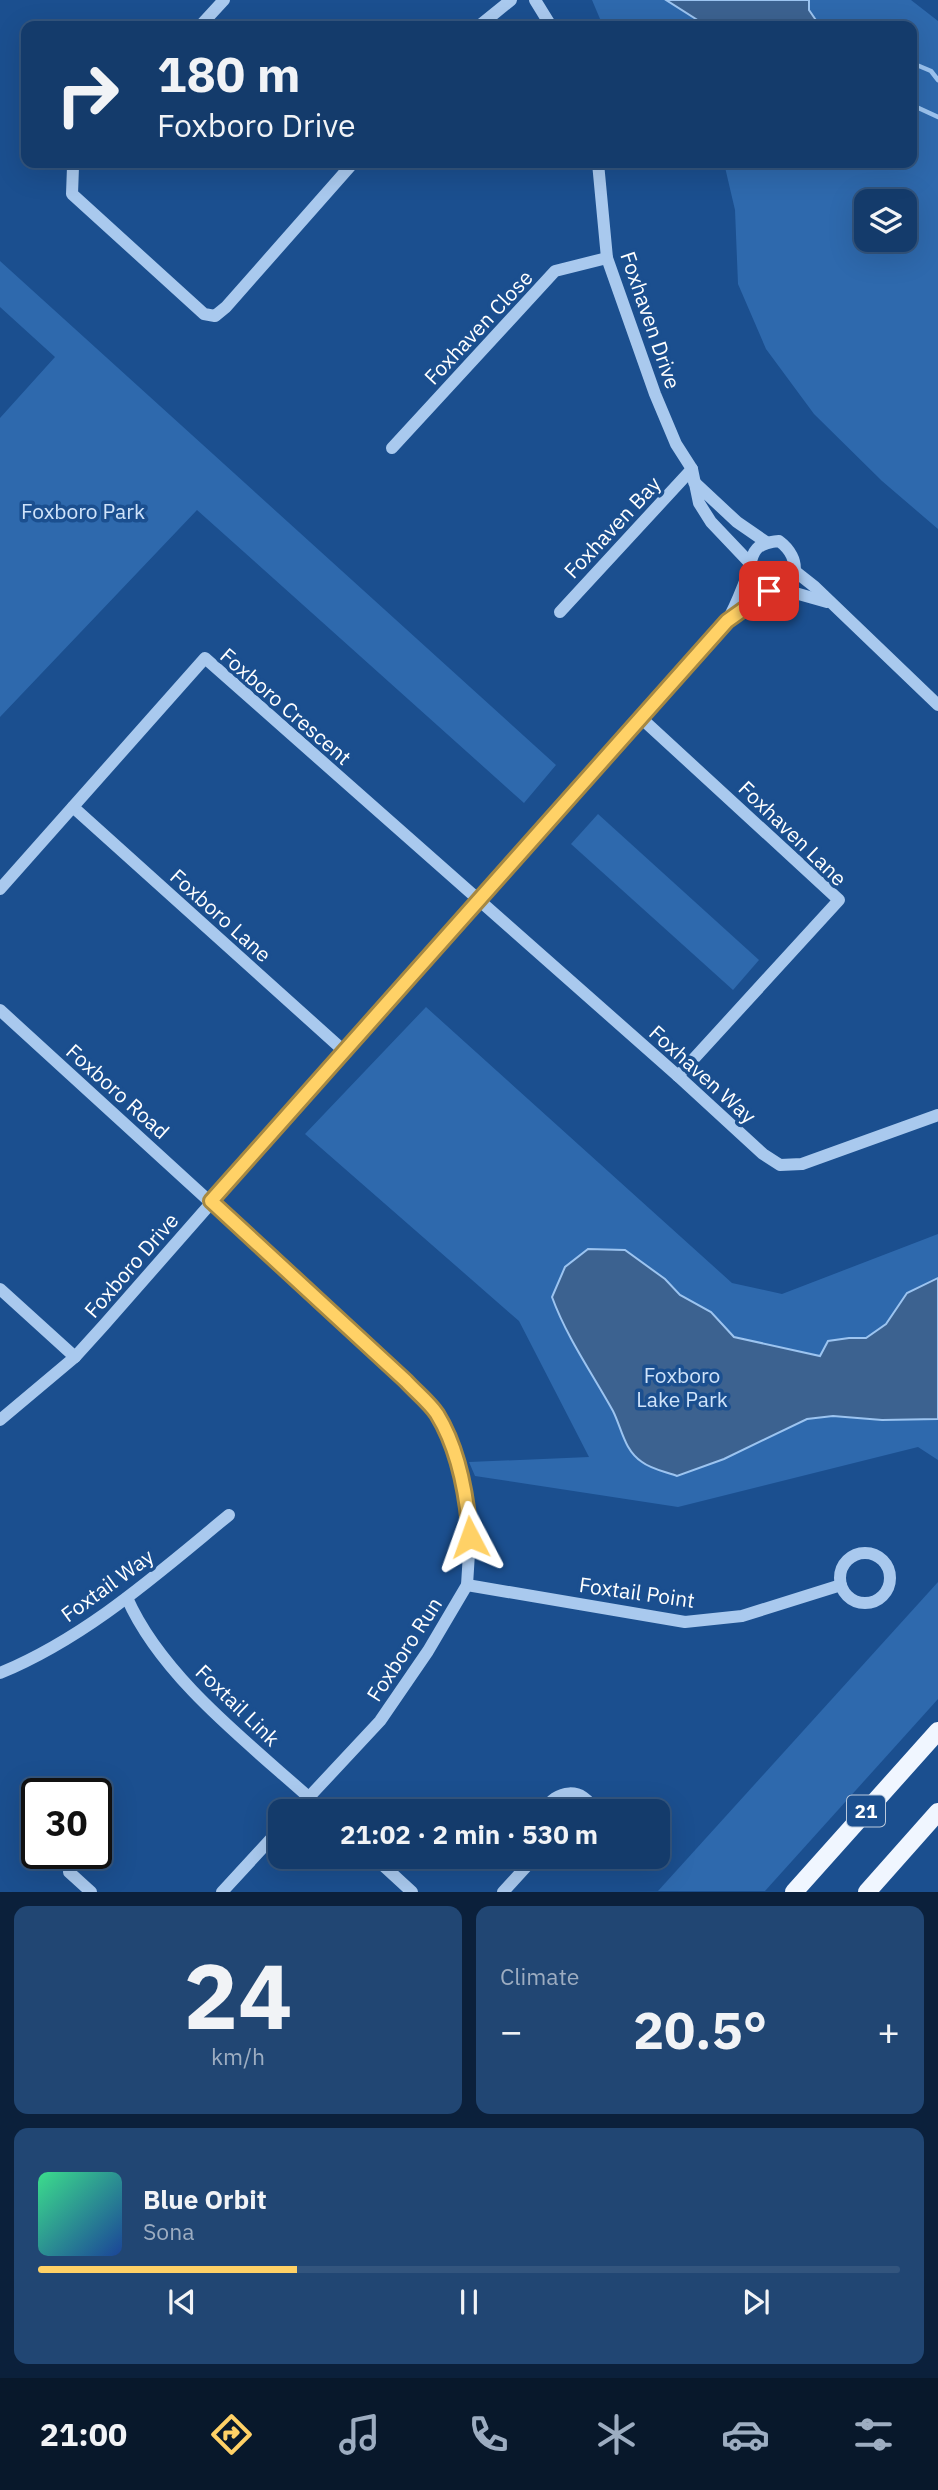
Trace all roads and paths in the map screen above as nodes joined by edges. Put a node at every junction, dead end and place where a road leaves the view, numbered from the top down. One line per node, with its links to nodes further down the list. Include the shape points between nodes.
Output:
1 (224, 0): 4 (street)
2 (511, 0): 5 (street)
3 (535, 0): 6 (street)
4 (205, 21)
5 (485, 21)
6 (548, 21)
7 (73, 168): 8 (street, via 72,194 204,314 215,316)
8 (349, 168)
9 (598, 168): 10 (street, Foxhaven Drive)
10 (607, 258): 11 (street, Foxhaven Close, via 555,271); 12 (street, Foxhaven Drive, via 655,394)
11 (392, 448)
12 (693, 475): 13 (street, Foxhaven Drive, via 737,522); 14 (street, Foxhaven Drive, via 699,503); 18 (street, Foxhaven Bay)
13 (766, 542): 14 (street); 15 (street, via 779,541 787,547)
14 (748, 568): 16 (street, via 752,581); 19 (street, Foxboro Drive)
15 (796, 572): 16 (street); 17 (street)
16 (775, 590): 17 (street); 19 (street, Foxboro Drive)
17 (831, 603): 20 (street)
18 (560, 611)
19 (727, 621): 21 (street, Foxboro Drive)
20 (938, 705)
21 (641, 718): 24 (street, Foxboro Drive); 27 (street, Foxhaven Lane, via 839,900)
22 (73, 807): 23 (street, Foxboro Crescent); 24 (street, Foxboro Crescent, via 205,658); 26 (street, Foxboro Lane)
23 (0, 889)
24 (477, 900): 26 (street, Foxboro Drive); 27 (street, Foxhaven Way)
25 (0, 1010): 29 (street, Foxboro Road)
26 (344, 1052): 29 (street, Foxboro Drive)
27 (678, 1076): 28 (street, Foxhaven Way, via 780,1165 802,1164)
28 (938, 1115)
29 (211, 1201): 31 (street, Foxboro Drive); 34 (street, Foxboro Run, via 436,1413 467,1499)
30 (0, 1289): 31 (street)
31 (75, 1357): 32 (street, Foxboro Drive)
32 (0, 1420)
33 (229, 1516): 36 (street, Foxtail Way)
34 (467, 1585): 35 (street, Foxtail Point, via 685,1622 742,1616); 39 (street, Foxboro Run, via 380,1721)
35 (841, 1585): 35 (street, via 851,1598 874,1601 886,1591 887,1567 868,1553 852,1556 841,1569)
36 (127, 1598): 37 (street, Foxtail Way, via 58,1645); 39 (street, Foxtail Link, via 138,1622 193,1693)
37 (0, 1672)
38 (938, 1731): 51 (main road, 21)
39 (309, 1798)
40 (553, 1799): 41 (street, via 570,1793)
41 (586, 1799)
42 (938, 1812): 52 (main road, 21)
43 (268, 1842): 48 (street)
44 (387, 1869): 49 (street)
45 (524, 1869): 50 (street)
46 (69, 1872): 47 (street)
47 (91, 1892)
48 (222, 1892)
49 (412, 1892)
50 (503, 1892)
51 (794, 1892)
52 (867, 1892)

